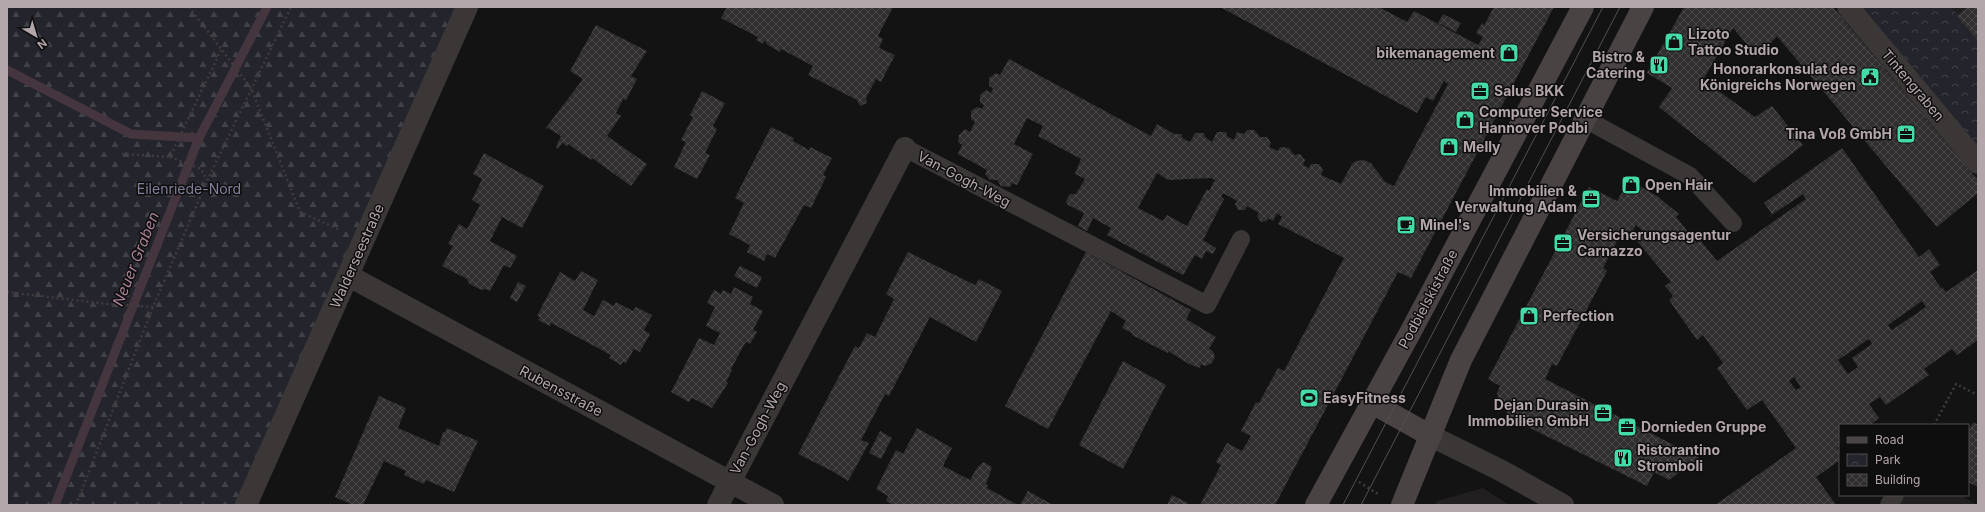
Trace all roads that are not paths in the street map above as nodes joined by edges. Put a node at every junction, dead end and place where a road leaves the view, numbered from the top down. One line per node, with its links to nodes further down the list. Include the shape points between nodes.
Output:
1 (467, 7): 10 (street, Walderseestraße)
2 (1583, 7): 11 (main road, Podbielskistraße)
3 (1643, 7): 5 (main road)
4 (1848, 7): 7 (street, Tintengraben)
5 (1585, 119): 8 (lane, via 1690,176); 12 (main road, via 1461,360)
6 (905, 148): 9 (lane, Van-Gogh-Weg, via 1207,305); 13 (street, Van-Gogh-Weg)
7 (1978, 163)
8 (1733, 224)
9 (1242, 239)
10 (349, 276): 13 (street, Rubensstraße); 15 (street, Walderseestraße)
11 (1372, 403): 12 (main road); 18 (main road, Podbielskistraße)
12 (1431, 436): 19 (main road); 20 (street)
13 (730, 482): 16 (street, Van-Gogh-Weg); 17 (street, Rubensstraße)
14 (1894, 496): 21 (lane)
15 (246, 505)
16 (718, 505)
17 (773, 505)
18 (1316, 505)
19 (1402, 505)
20 (1563, 505)
21 (1889, 505)

